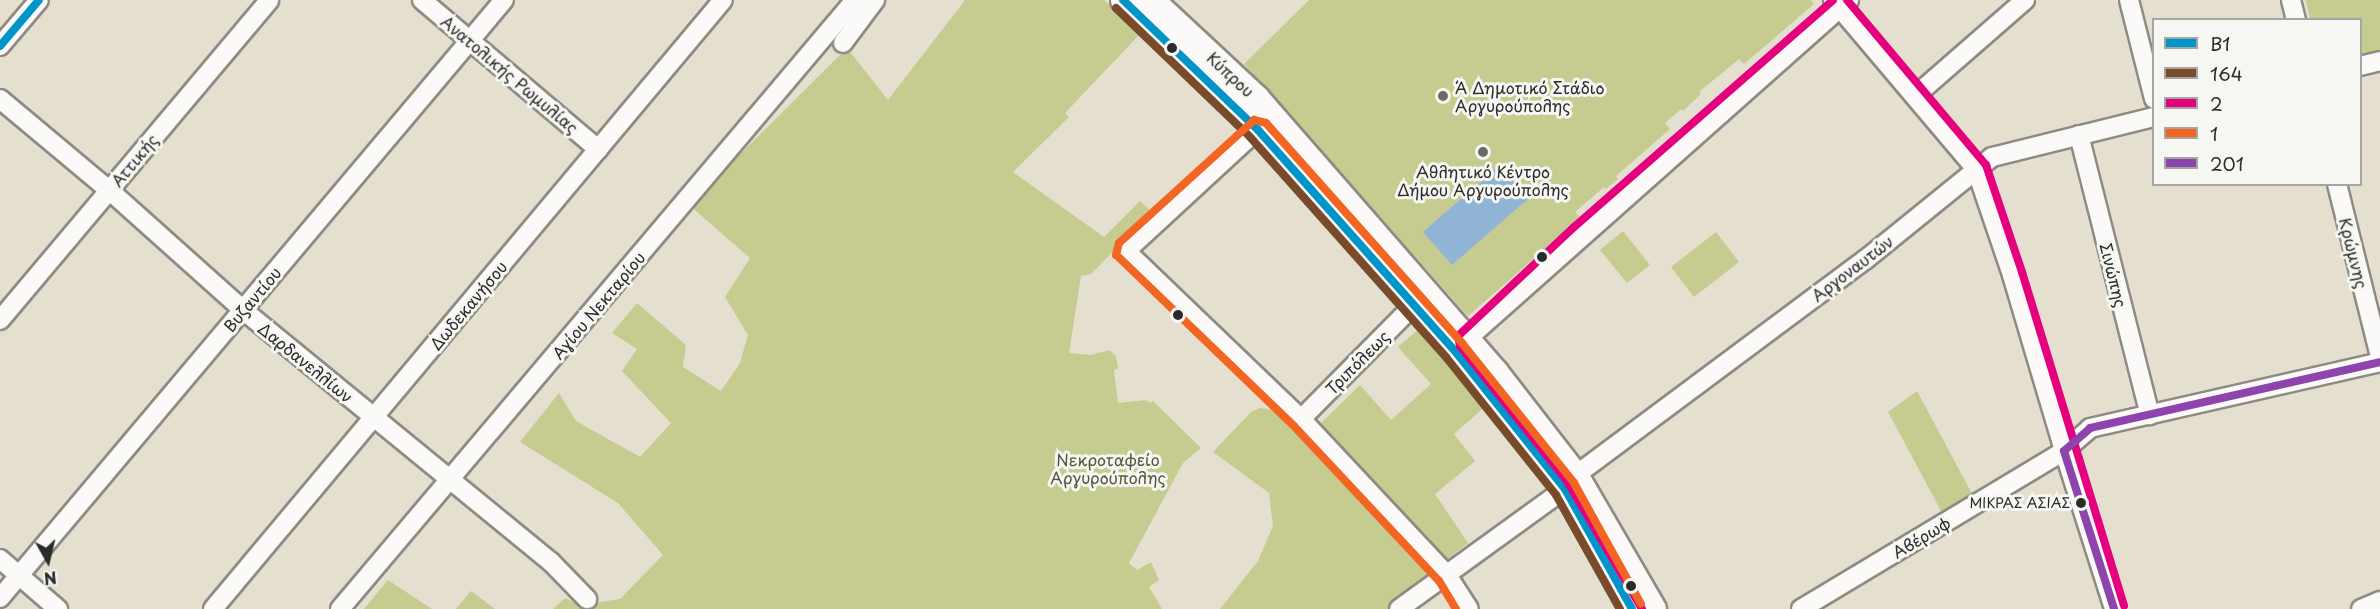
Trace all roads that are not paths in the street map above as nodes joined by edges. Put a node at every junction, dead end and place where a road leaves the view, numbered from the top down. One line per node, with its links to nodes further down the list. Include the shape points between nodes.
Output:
1 (39, 0): 17 (street)
2 (269, 0): 29 (street, Αττικής)
3 (422, 0): 15 (street, Ανατολικής Ρωμυλίας)
4 (504, 0): 15 (street, Βυζαντίου)
5 (723, 0): 26 (street, Δωδεκανήσου)
6 (855, 0): 40 (street, Αγίου Νεκταρίου)
7 (875, 0): 16 (street)
8 (1123, 0): 24 (main road, Κύπρου)
9 (1152, 0): 24 (main road, Κύπρου)
10 (2025, 0): 21 (street)
11 (2129, 0): 20 (street)
12 (2291, 0): 14 (street)
13 (1841, 3): 21 (street); 33 (street)
14 (2296, 18)
15 (470, 40): 26 (street, Ανατολικής Ρωμυλίας); 31 (street, Βυζαντίου)
16 (843, 43)
17 (0, 46)
18 (2380, 61): 19 (street)
19 (2362, 66)
20 (2152, 91)
21 (1915, 96): 27 (street)
22 (0, 99): 29 (street, Δαρδανελλίων)
23 (2152, 117): 25 (street, Αργοναυτών)
24 (1265, 123): 30 (main road, Κύπρου); 33 (main road, Κύπρου); 38 (street, via 1126,251)
25 (2079, 135): 27 (street, Αργοναυτών, via 1992,157); 36 (street, Σινώπης)
26 (598, 149): 37 (street, Δωδεκανήσου)
27 (1976, 169): 39 (street); 41 (street, Αργοναυτών, via 1866,259)
28 (2338, 186): 34 (street, Κρώμνης)
29 (109, 190): 31 (street, Δαρδανελλίων); 32 (street, Αττικής)
30 (1414, 305): 33 (main road, Κύπρου); 38 (street, Τριπόλεως)
31 (243, 310): 37 (street, Δαρδανελλίων); 44 (street, Βυζαντίου)
32 (0, 320)
33 (1461, 344): 41 (main road, Κύπρου)
34 (2380, 356)
35 (2380, 362): 36 (street, Αβέρωφ)
36 (2150, 415): 39 (street, Αβέρωφ, via 2090,428)
37 (374, 417): 40 (street, Δαρδανελλίων); 49 (street, Δωδεκανήσου)
38 (1301, 419): 43 (street)
39 (2064, 451): 55 (street, Αβέρωφ); 56 (street)
40 (450, 480): 46 (street, Δαρδανελλίων, via 551,562); 50 (street, Αγίου Νεκταρίου)
41 (1570, 482): 43 (street, Αργοναυτών); 53 (main road, Κύπρου); 54 (main road, Κύπρου)
42 (0, 559): 44 (street)
43 (1447, 575): 51 (street, Αργοναυτών); 52 (street)
44 (19, 576): 45 (street, Βυζαντίου); 48 (street)
45 (0, 598)
46 (586, 599)
47 (2380, 602): 57 (street)
48 (58, 609)
49 (213, 609)
50 (340, 609)
51 (1399, 609)
52 (1469, 609)
53 (1632, 609)
54 (1654, 609)
55 (1801, 609)
56 (2114, 609)
57 (2361, 609)

